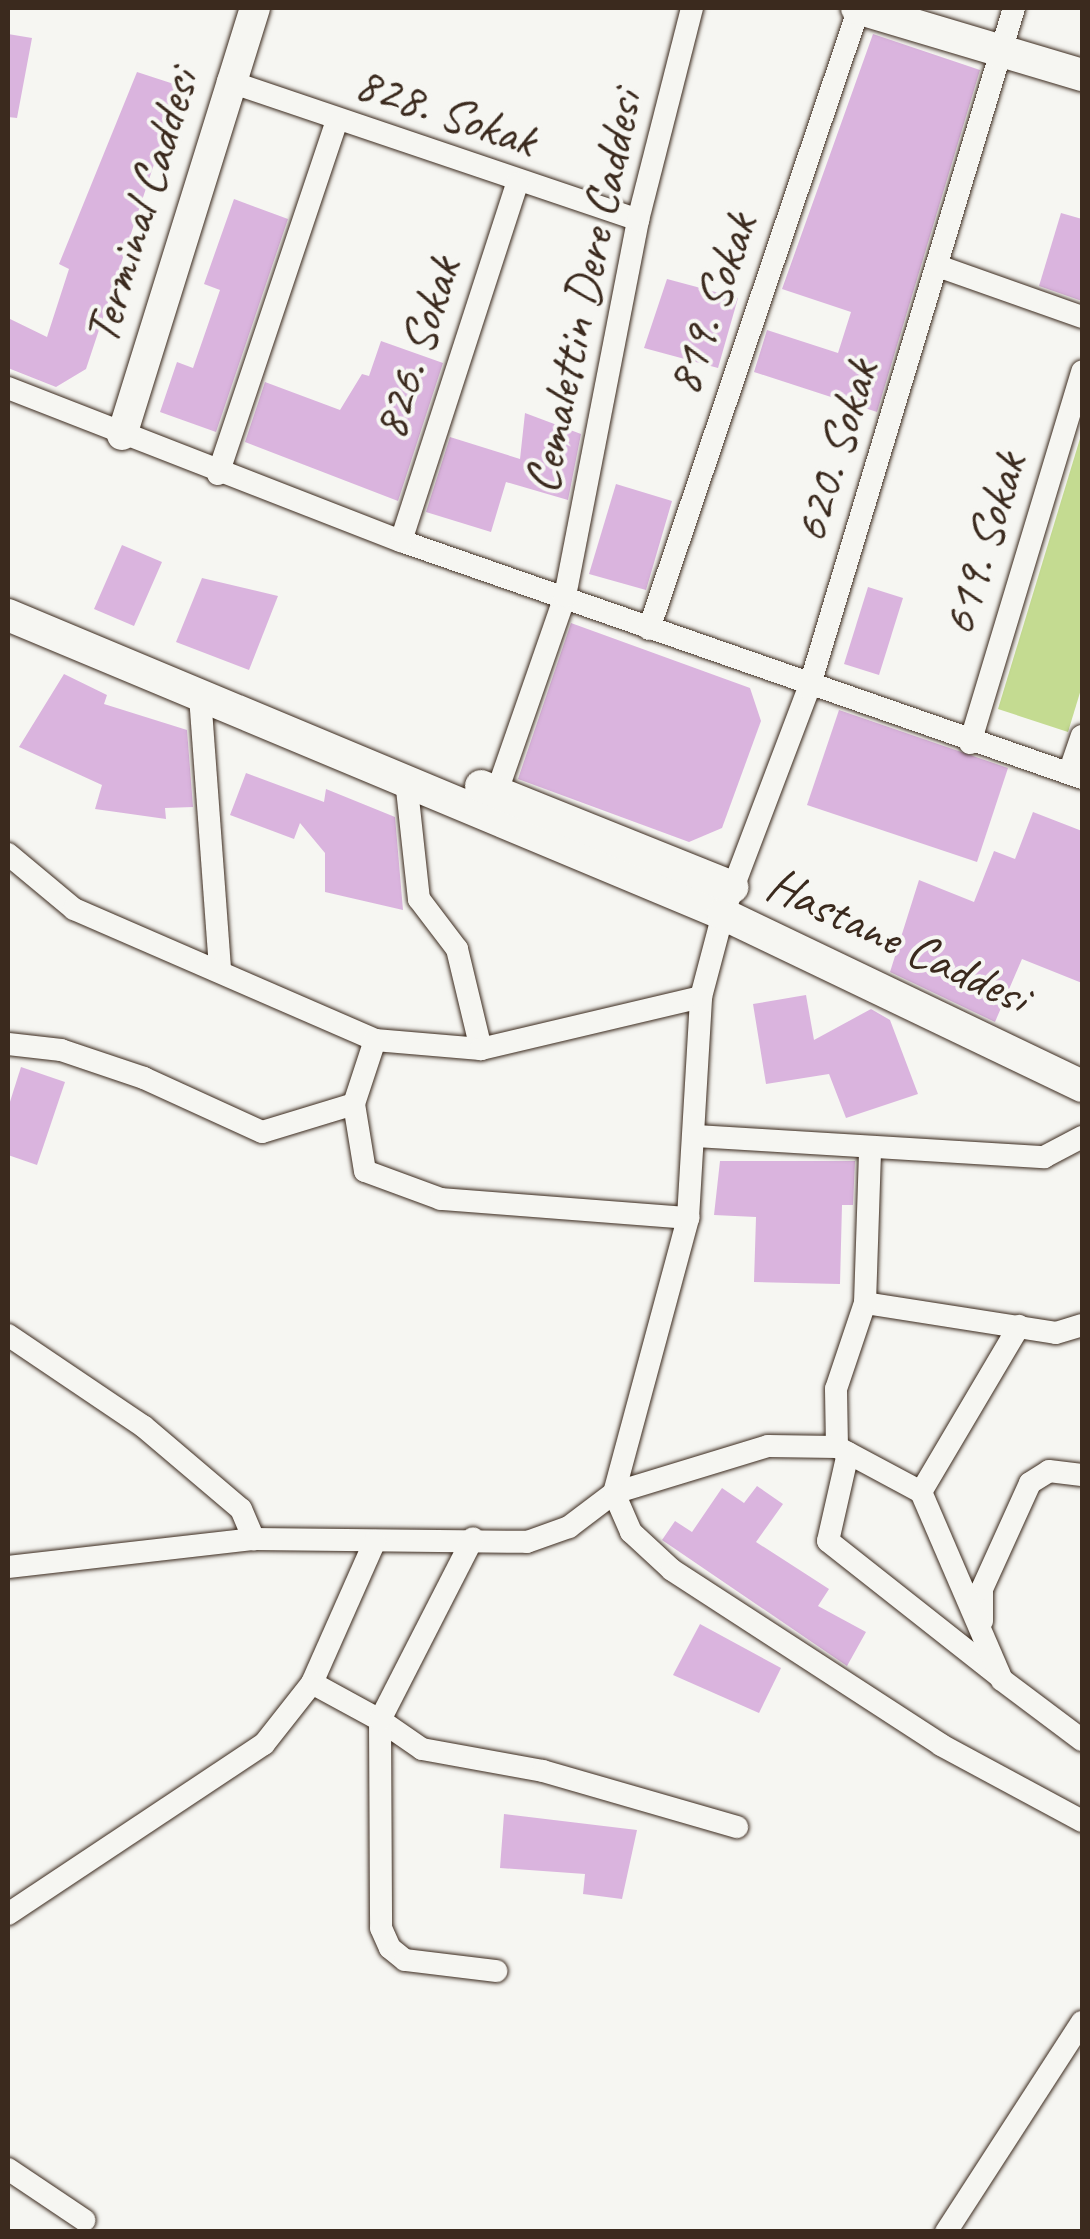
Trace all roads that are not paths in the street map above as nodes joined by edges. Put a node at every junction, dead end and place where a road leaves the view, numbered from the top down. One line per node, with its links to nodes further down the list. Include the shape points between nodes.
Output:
1 (255, 8): 7 (street, Terminal Caddesi)
2 (692, 8): 10 (street, Cemalettin Dere Caddesi)
3 (858, 8): 5 (main road); 21 (street, 819. Sokak)
4 (1014, 8): 5 (street, 620. Sokak)
5 (1004, 49): 6 (main road); 11 (street, 620. Sokak)
6 (1082, 75)
7 (228, 81): 8 (street, 828. Sokak); 15 (street, Terminal Caddesi)
8 (336, 122): 9 (street, 828. Sokak); 16 (street)
9 (516, 184): 10 (street, 828. Sokak); 17 (street, 826. Sokak)
10 (638, 220): 19 (street, Cemalettin Dere Caddesi)
11 (938, 266): 12 (street); 22 (street, 620. Sokak)
12 (1082, 317)
13 (1082, 372): 25 (street, 619. Sokak)
14 (8, 388): 15 (street)
15 (122, 435): 16 (street)
16 (218, 474): 17 (street)
17 (400, 541): 19 (street)
18 (8, 594): 28 (main road)
19 (565, 596): 21 (street); 28 (street, Cemalettin Dere Caddesi)
20 (8, 615): 23 (main road)
21 (648, 629): 22 (street)
22 (810, 688): 25 (street); 30 (street, 620. Sokak)
23 (200, 696): 27 (main road); 31 (street)
24 (1082, 736): 26 (street)
25 (970, 742): 26 (street)
26 (1076, 776)
27 (406, 780): 28 (main road); 35 (street, via 418,899 457,949)
28 (493, 802): 30 (main road, Hastane Caddesi)
29 (8, 854): 31 (street, via 74,909)
30 (727, 900): 32 (street, 620. Sokak); 36 (main road, Hastane Caddesi)
31 (220, 966): 33 (street)
32 (702, 997): 35 (street); 38 (street, 620. Sokak)
33 (375, 1040): 35 (street); 37 (street)
34 (8, 1044): 37 (street, via 128,1072 262,1132)
35 (481, 1048)
36 (1082, 1086)
37 (354, 1104): 41 (street, via 366,1171 441,1199)
38 (696, 1136): 40 (street); 41 (street, 620. Sokak)
39 (1082, 1137): 40 (street, via 1044,1158)
40 (870, 1150): 42 (street)
41 (688, 1218): 49 (street, 620. Sokak)
42 (865, 1303): 44 (street); 46 (street, via 836,1389)
43 (1082, 1325): 44 (street, via 1056,1334)
44 (1019, 1326): 48 (street)
45 (8, 1335): 51 (street, via 143,1426 242,1510)
46 (842, 1450): 48 (street); 49 (street, via 768,1446); 55 (street, via 828,1542)
47 (1082, 1475): 54 (street, via 1048,1471 1030,1483 982,1588)
48 (921, 1492): 54 (street)
49 (614, 1494): 50 (street, via 527,1542); 59 (street, via 632,1532 672,1570 940,1745)
50 (473, 1538): 52 (street); 57 (street)
51 (254, 1539): 52 (street); 53 (street)
52 (375, 1541): 56 (street)
53 (8, 1567)
54 (982, 1625): 55 (street)
55 (1002, 1680): 58 (street)
56 (312, 1683): 57 (street); 61 (street, via 264,1744)
57 (380, 1720): 60 (street, via 422,1748 543,1771); 62 (street, via 381,1928 390,1948 405,1960)
58 (1082, 1740)
59 (1082, 1821)
60 (738, 1827)
61 (8, 1914)
62 (496, 1972)
63 (1082, 2022): 66 (street)
64 (8, 2169): 65 (street)
65 (84, 2220)
66 (946, 2232)

